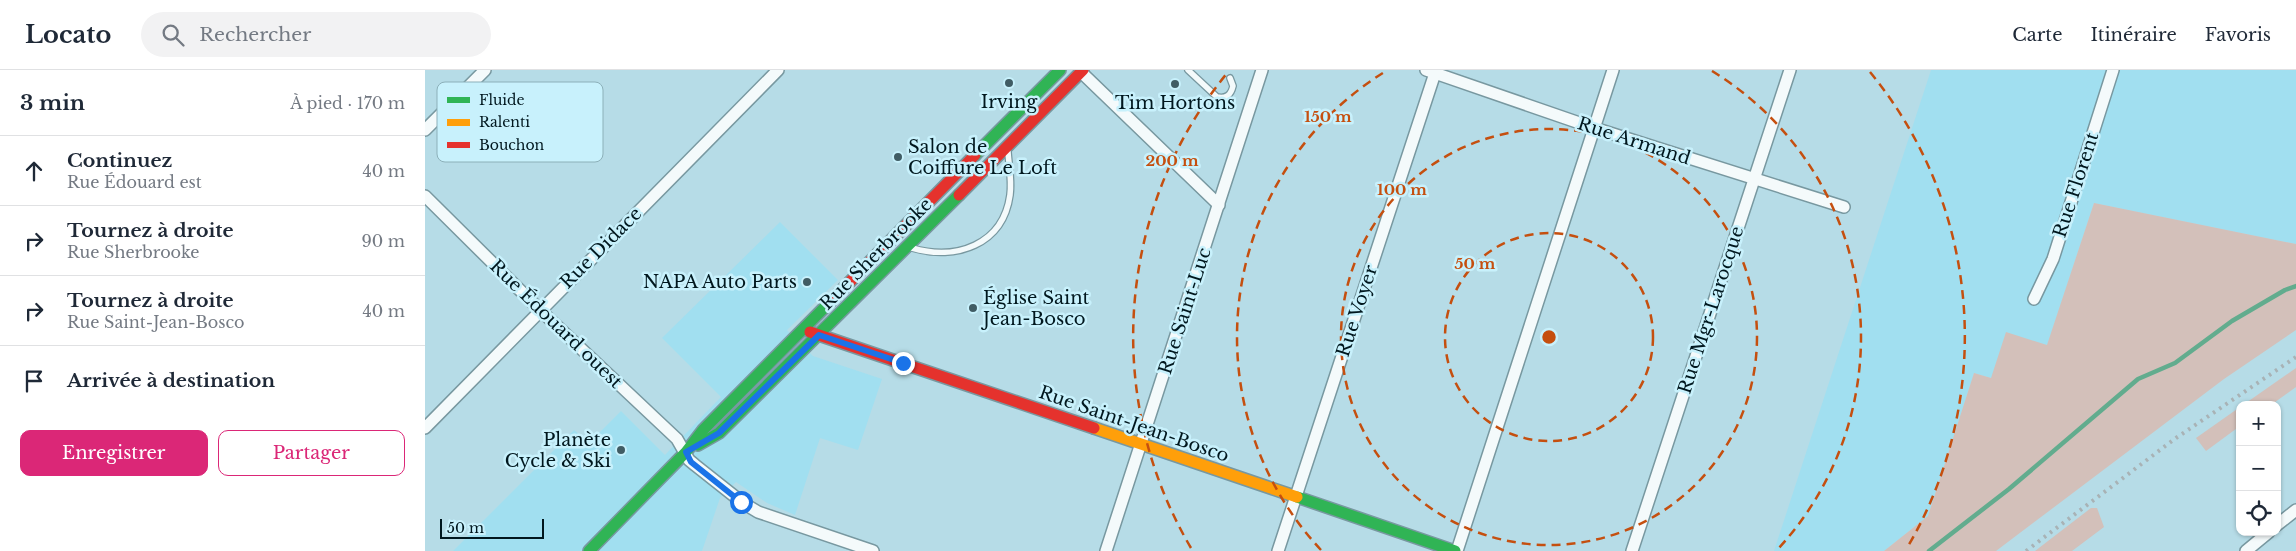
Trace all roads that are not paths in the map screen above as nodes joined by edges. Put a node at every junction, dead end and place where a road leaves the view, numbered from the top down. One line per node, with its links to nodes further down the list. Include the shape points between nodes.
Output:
1 (485, 70): 12 (street)
2 (778, 70): 23 (street, Rue Didace)
3 (1060, 70): 24 (main road, Rue Sherbrooke)
4 (1188, 70): 11 (lane, via 1217,97 1230,94 1233,86)
5 (1262, 70): 19 (street, Rue Saint-Luc)
6 (1613, 70): 14 (street)
7 (1790, 70): 17 (street, Rue Mgr-Larocque)
8 (2113, 70): 22 (street, Rue Florent, via 2053,259)
9 (1081, 71): 16 (main road, Rue Sherbrooke); 19 (street)
10 (1433, 71): 14 (street, Rue Armand); 29 (street, Rue Voyer)
11 (1230, 78)
12 (473, 82)
13 (437, 118): 15 (street)
14 (1594, 128): 17 (street, Rue Armand); 37 (street)
15 (425, 130)
16 (1007, 147): 21 (main road, Rue Sherbrooke); 21 (lane, via 1010,194 1004,214 993,231 977,244 957,252 937,254)
17 (1753, 179): 20 (street, Rue Armand); 38 (street, Rue Mgr-Larocque)
18 (425, 196): 23 (street, Rue Édouard ouest)
19 (1219, 205): 27 (street, Rue Saint-Luc)
20 (1844, 207)
21 (908, 247): 25 (main road, Rue Sherbrooke)
22 (2034, 299)
23 (540, 310): 26 (street, Rue Didace); 28 (street, Rue Édouard ouest, via 677,439)
24 (803, 329): 25 (main road, Rue Saint-Jean-Bosco); 28 (main road, Rue Sherbrooke, via 703,430)
25 (819, 335): 27 (main road, Rue Saint-Jean-Bosco); 28 (main road, Rue Sherbrooke, via 719,433)
26 (425, 428)
27 (1142, 445): 29 (main road, Rue Saint-Jean-Bosco); 35 (street, Rue Saint-Luc)
28 (686, 452): 33 (main road, Rue Sherbrooke); 34 (street, Rue Édouard ouest, via 691,462 751,508)
29 (1295, 497): 36 (street, Rue Voyer); 37 (main road, Rue Saint-Jean-Bosco)
30 (2296, 510): 31 (street)
31 (2281, 522)
32 (2264, 536): 39 (street)
33 (589, 551)
34 (873, 551)
35 (1107, 551)
36 (1277, 551)
37 (1456, 551)
38 (1632, 551)
39 (2246, 551)

